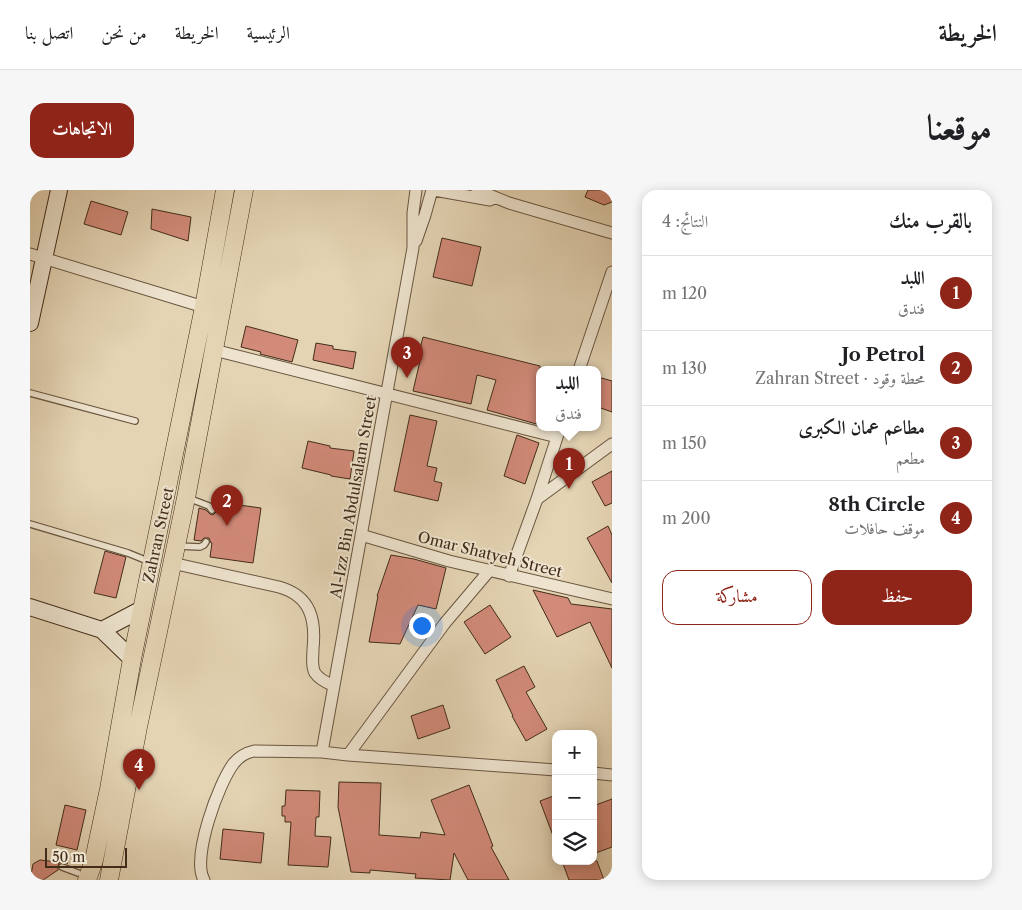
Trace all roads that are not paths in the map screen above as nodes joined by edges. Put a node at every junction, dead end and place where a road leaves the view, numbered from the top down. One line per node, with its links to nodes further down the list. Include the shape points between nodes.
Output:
1 (59, 190): 10 (street)
2 (225, 190): 12 (main road, Zahran Street)
3 (244, 190): 14 (main road, Zahran Street)
4 (416, 190): 9 (street, Al-Izz Bin Abdulsalam Street)
5 (433, 190): 7 (street); 9 (street, Al-Izz Bin Abdulsalam Street)
6 (477, 190): 7 (street)
7 (510, 202): 8 (street)
8 (612, 233)
9 (413, 248): 17 (street, Al-Izz Bin Abdulsalam Street)
10 (37, 256): 12 (street); 13 (street)
11 (612, 272): 15 (street)
12 (204, 306): 29 (main road, Zahran Street)
13 (30, 323)
14 (214, 350): 17 (street); 22 (main road, Zahran Street)
15 (580, 366)
16 (30, 393): 18 (lane)
17 (387, 395): 19 (street); 26 (street, Al-Izz Bin Abdulsalam Street)
18 (135, 421)
19 (536, 428)
20 (558, 433): 23 (street)
21 (612, 444): 23 (street)
22 (186, 498): 24 (lane); 28 (main road, Zahran Street)
23 (537, 499): 32 (street)
24 (212, 510)
25 (30, 524): 29 (lane)
26 (361, 535): 31 (street, Omar Shatyeh Street); 38 (street, Al-Izz Bin Abdulsalam Street)
27 (206, 542): 28 (lane, via 200,547)
28 (176, 546): 30 (main road, Zahran Street)
29 (152, 563): 35 (main road, Zahran Street)
30 (172, 563): 38 (street, via 286,589 299,597 308,608 313,623 314,672); 44 (main road, Zahran Street)
31 (490, 571): 32 (street, Omar Shatyeh Street); 40 (street, via 445,624)
32 (510, 576): 33 (street, Omar Shatyeh Street)
33 (612, 599)
34 (30, 607): 36 (street)
35 (142, 609): 36 (street); 37 (main road, Zahran Street)
36 (102, 630): 37 (street)
37 (132, 659): 45 (main road, Zahran Street, via 94,860)
38 (334, 686): 39 (street, Al-Izz Bin Abdulsalam Street)
39 (322, 752): 40 (street); 48 (street, via 254,751 240,757 226,775 207,826 200,869)
40 (348, 756): 41 (street)
41 (552, 770)
42 (597, 773): 43 (street)
43 (612, 775)
44 (115, 843): 46 (main road, Zahran Street); 47 (main road)
45 (75, 875)
46 (109, 880)
47 (122, 880)
48 (204, 880)

